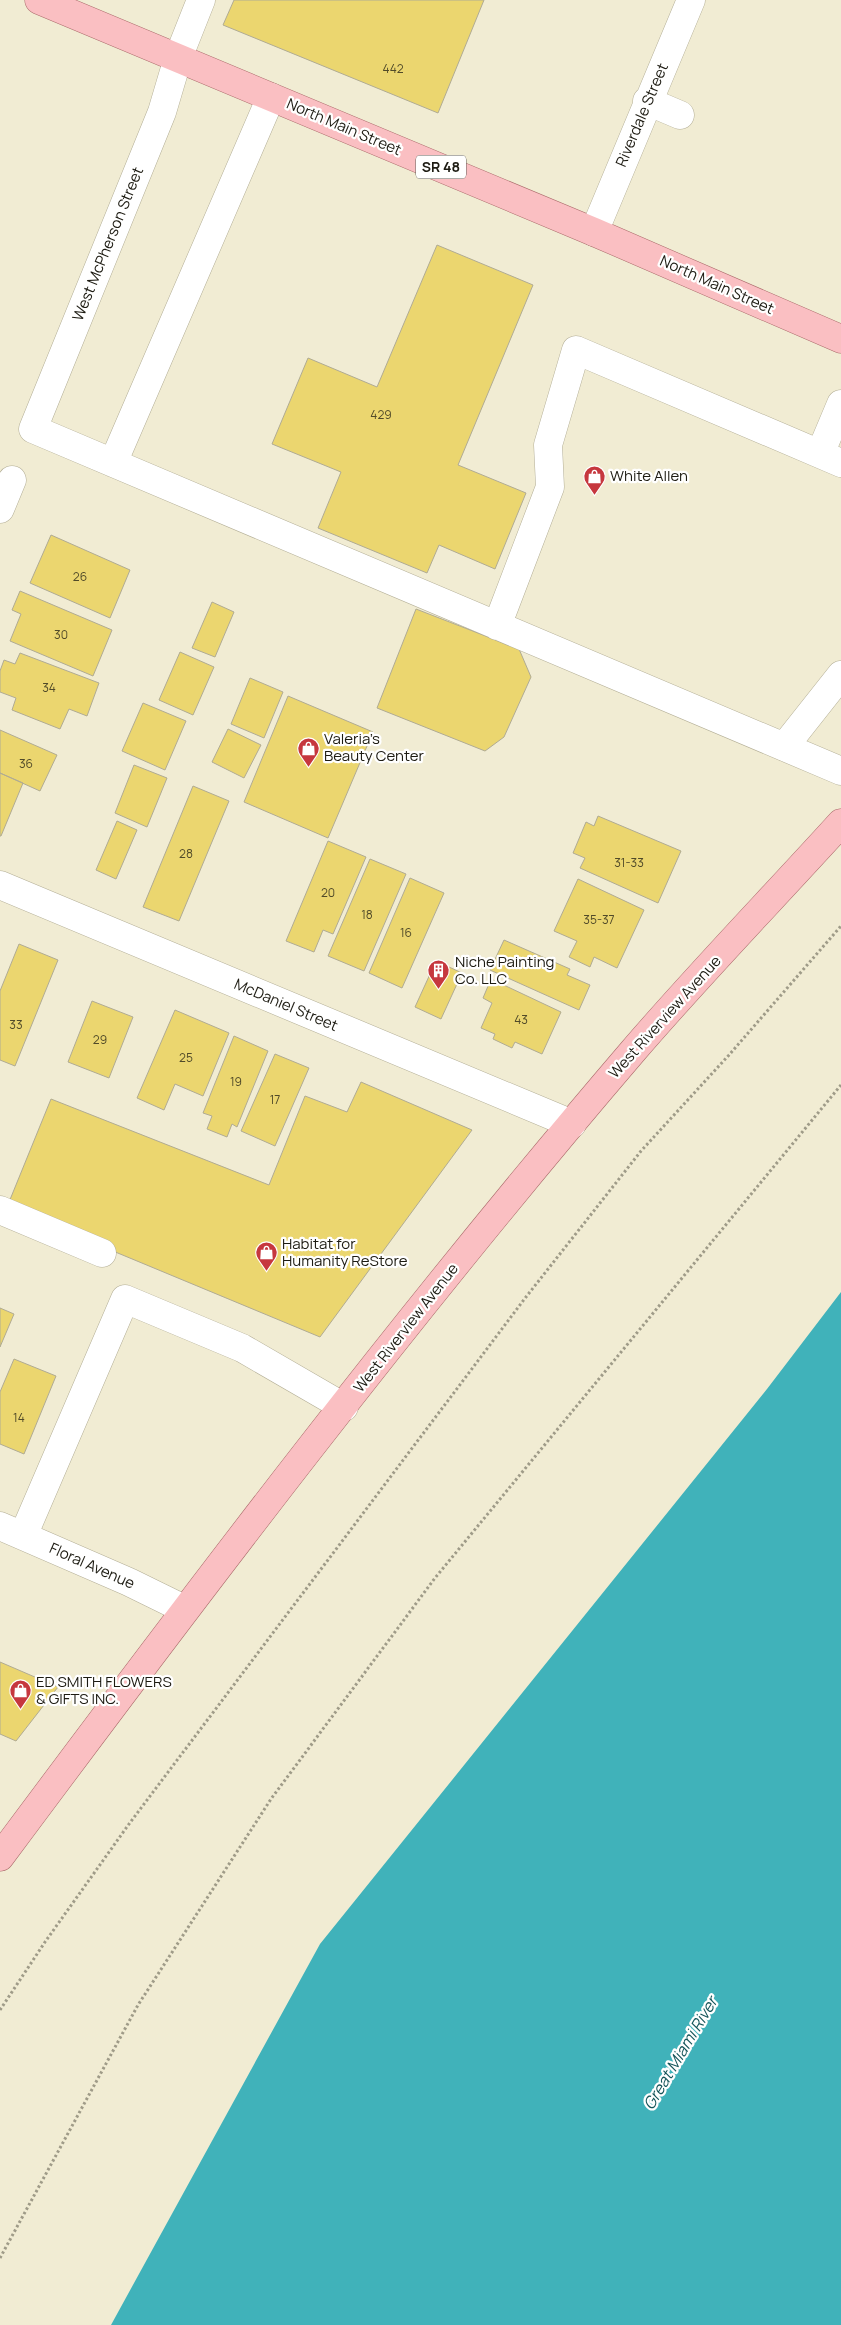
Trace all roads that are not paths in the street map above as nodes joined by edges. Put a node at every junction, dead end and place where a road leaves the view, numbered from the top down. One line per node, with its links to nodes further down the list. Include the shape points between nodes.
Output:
1 (39, 0): 4 (main road, North Main Street / SR 48)
2 (201, 0): 4 (street, West McPherson Street)
3 (691, 0): 6 (street, Riverdale Street)
4 (178, 58): 5 (main road, North Main Street / SR 48); 12 (street, West McPherson Street, via 162,112 33,429)
5 (271, 97): 8 (main road, North Main Street / SR 48); 12 (street)
6 (647, 101): 7 (street); 8 (street, Riverdale Street)
7 (680, 115)
8 (594, 232): 9 (main road, North Main Street / SR 48)
9 (841, 339)
10 (841, 404): 11 (street)
11 (831, 458): 15 (street, via 576,350 548,445 550,487)
12 (113, 463): 15 (street)
13 (12, 480): 14 (street)
14 (0, 509)
15 (497, 626): 17 (street)
16 (841, 675): 17 (street)
17 (784, 748): 18 (street)
18 (841, 771)
19 (841, 823): 21 (main road, West Riverview Avenue, via 636,1048)
20 (0, 885): 21 (street, McDaniel Street)
21 (572, 1124): 24 (main road, West Riverview Avenue, via 489,1223)
22 (0, 1210): 23 (street)
23 (102, 1254)
24 (344, 1407): 25 (street, via 242,1348 125,1299); 26 (main road, West Riverview Avenue)
25 (12, 1531): 26 (street, Floral Avenue)
26 (184, 1609): 27 (main road, West Riverview Avenue)
27 (0, 1857)

